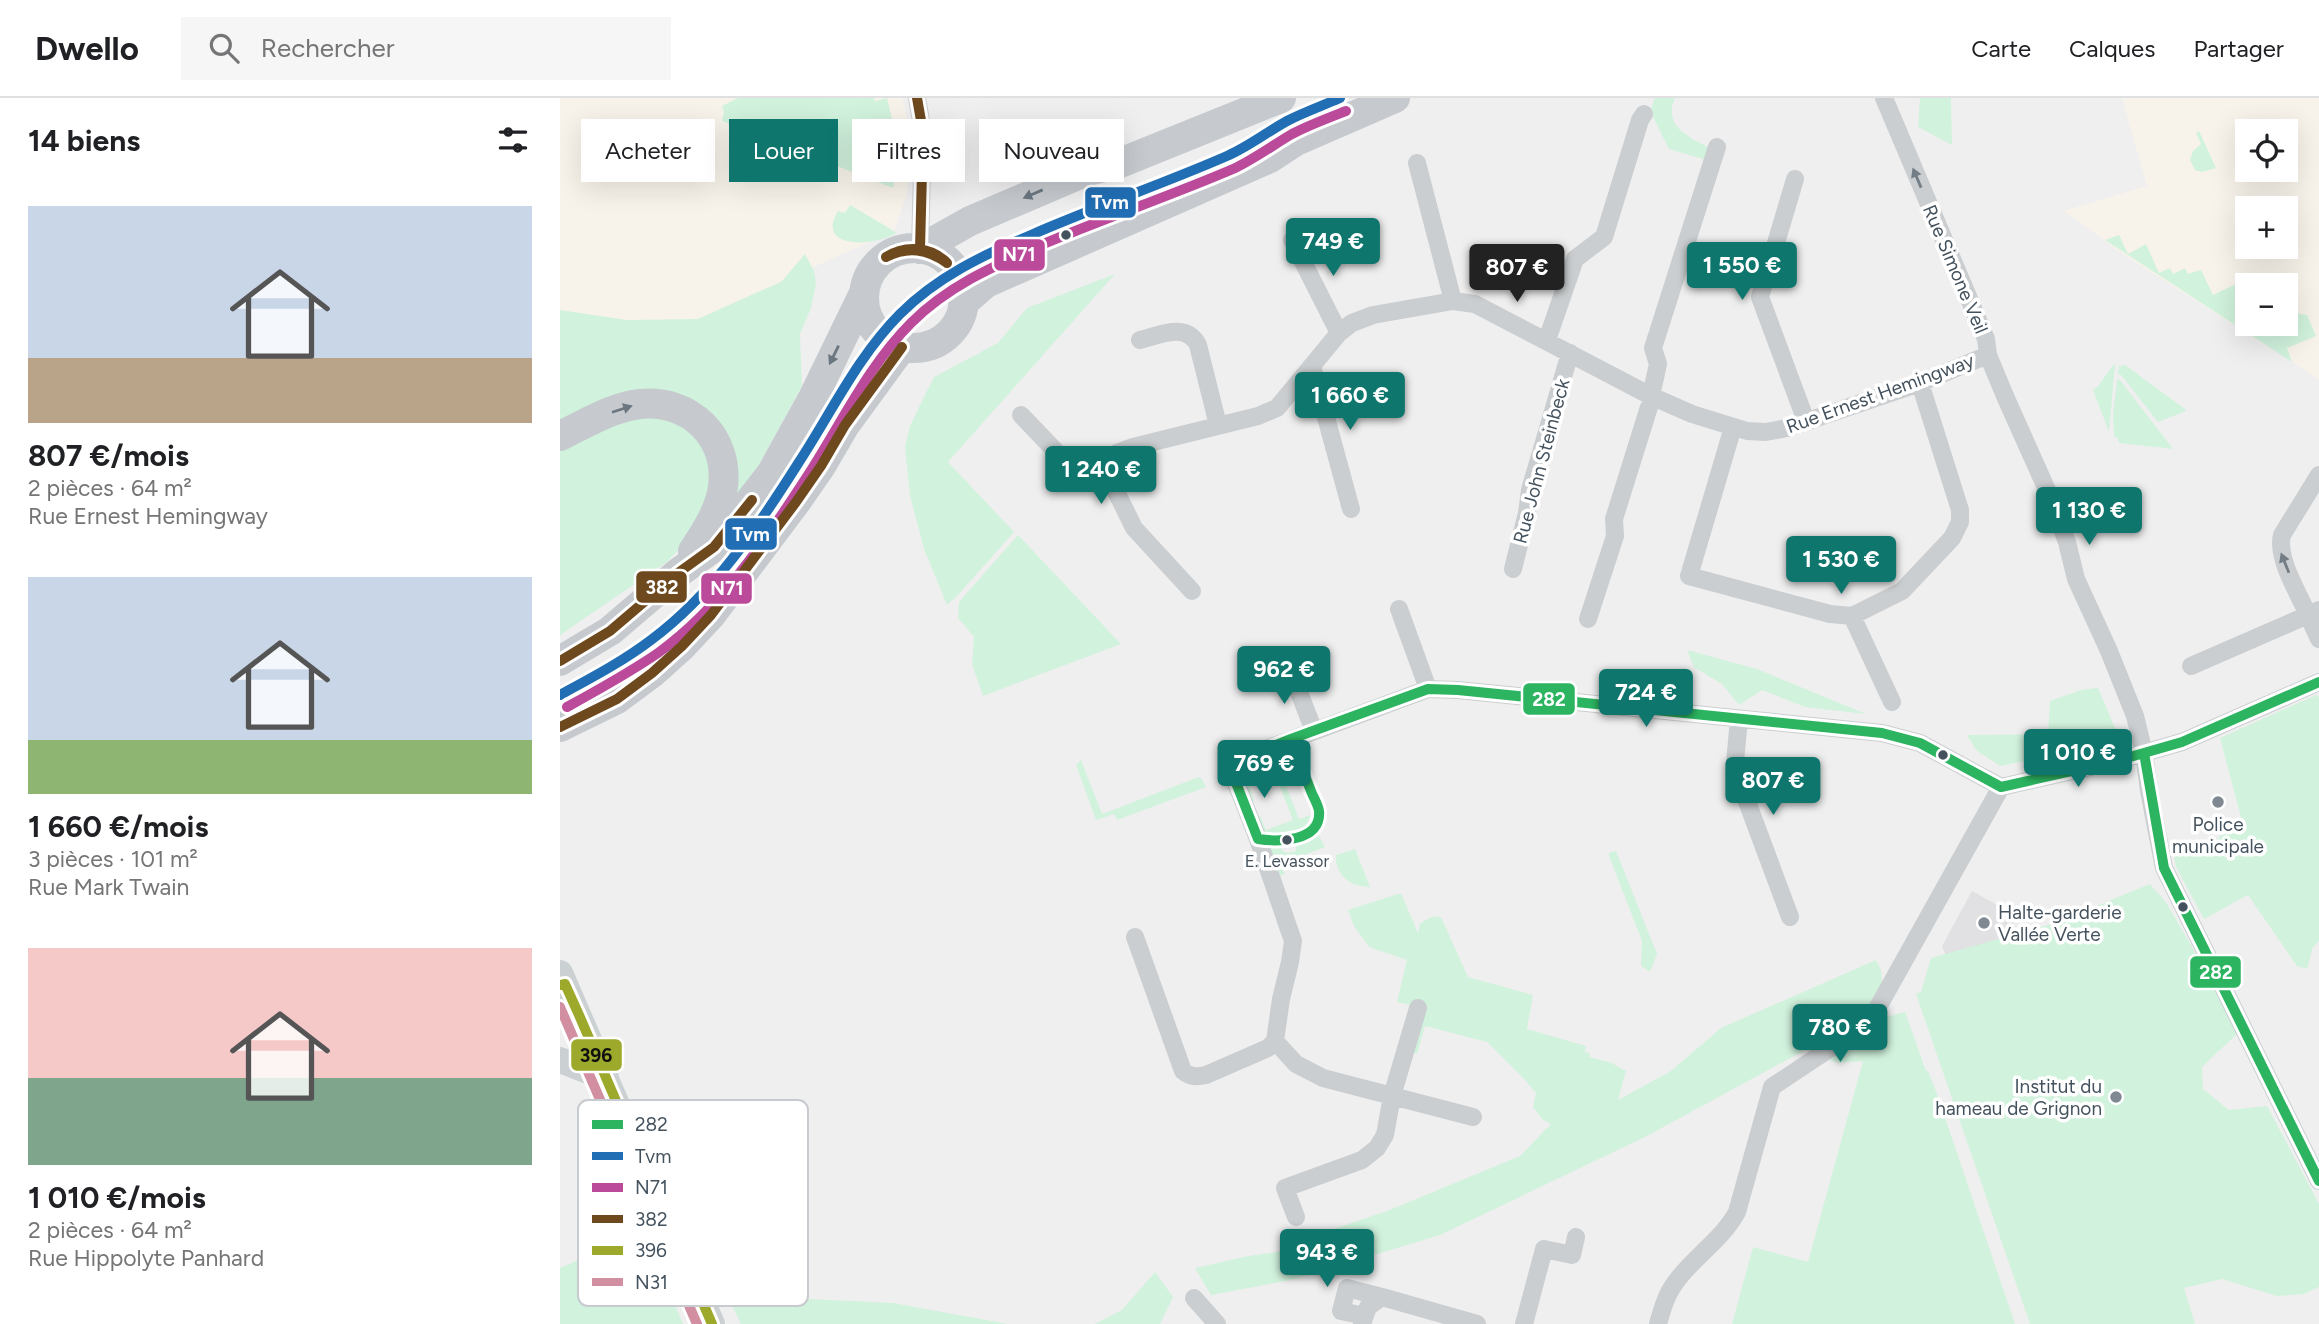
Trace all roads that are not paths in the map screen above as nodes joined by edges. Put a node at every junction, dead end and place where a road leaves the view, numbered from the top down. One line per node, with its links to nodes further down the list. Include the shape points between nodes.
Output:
1 (917, 98): 10 (street, via 923,132)
2 (1281, 98): 10 (main road, one-way to 10, via 1120,163 1085,172 970,221)
3 (1395, 98): 13 (main road, via 986,283)
4 (1884, 98): 19 (street, Rue Simone Veil, one-way to 4, via 1986,339)
5 (1644, 114): 16 (street, via 1604,236 1575,259)
6 (1717, 147): 22 (street, via 1653,348 1658,364)
7 (1417, 163): 12 (street)
8 (1795, 179): 25 (street, via 1760,297)
9 (1292, 240): 14 (street)
10 (920, 249): 11 (main road, via 902,250 882,260 873,269); 13 (main road, via 936,254 955,270)
11 (864, 293): 17 (main road, via 873,327); 33 (main road, one-way to 33, via 771,474 714,547)
12 (1453, 301): 14 (street, Rue Ernest Hemingway, via 1373,314); 16 (street, Rue Ernest Hemingway, via 1475,304)
13 (963, 303): 17 (main road, via 955,327 946,336 923,347)
14 (1339, 333): 20 (street, Rue Ernest Hemingway)
15 (1140, 340): 26 (street, via 1179,331 1193,336)
16 (1547, 340): 18 (street, Rue Ernest Hemingway)
17 (902, 347): 47 (main road, via 796,502 711,615 652,673 617,699)
18 (1570, 353): 27 (street, Rue Ernest Hemingway, via 1651,396); 32 (street, Rue John Steinbeck, via 1530,490)
19 (1988, 355): 21 (street, Rue Ernest Hemingway); 49 (street, Rue Simone Veil, via 2051,499 2076,579 2135,716)
20 (1312, 366): 26 (street, Rue Ernest Hemingway, via 1277,408); 31 (street)
21 (1920, 383): 25 (street, Rue Ernest Hemingway); 37 (street, via 1960,510 1960,523 1952,538 1902,591)
22 (1653, 387)
23 (1649, 407): 38 (street)
24 (1021, 415): 29 (street, via 1066,462 1080,470)
25 (1806, 421): 27 (street, Rue Ernest Hemingway, via 1766,432)
26 (1219, 425): 29 (street, Rue Ernest Hemingway, via 1117,453 1108,461)
27 (1733, 427): 37 (street, via 1689,576)
28 (560, 436): 33 (main road, one-way to 33, via 623,407 642,404 683,410 702,423 718,447 723,487 703,536)
29 (1107, 472): 34 (street, via 1134,528)
30 (2319, 475): 36 (street, one-way to 30, via 2283,558 2280,543)
31 (1351, 509)
32 (1513, 569)
33 (678, 573): 40 (main road, via 610,631)
34 (1192, 591)
35 (1399, 610): 44 (street)
36 (2314, 612): 39 (street); 41 (street)
37 (1852, 616): 45 (street)
38 (1588, 619)
39 (2319, 639)
40 (560, 661)
41 (2191, 666)
42 (1290, 669): 48 (street)
43 (2319, 682): 49 (street, via 2182,742)
44 (1428, 689): 46 (street); 48 (street)
45 (1892, 702)
46 (1739, 719): 50 (street, via 1882,733 1920,743); 51 (street, via 1736,772)
47 (560, 727)
48 (1314, 731): 55 (street, via 1242,758 1233,775 1293,942)
49 (2144, 753): 50 (street); 61 (street, Rue Simone Veil, via 2164,868)
50 (2001, 787): 72 (street, via 1872,1018 1772,1087 1737,1212 1675,1282)
51 (1790, 917)
52 (1135, 937): 55 (street, via 1186,1074 1206,1075 1262,1052)
53 (561, 983): 57 (main road)
54 (1418, 1008): 58 (street)
55 (1275, 1041): 58 (street, via 1296,1064 1323,1078)
56 (560, 1060): 57 (main road)
57 (606, 1079): 59 (main road)
58 (1392, 1096): 60 (street); 62 (street, via 1385,1135 1371,1155 1286,1188)
59 (615, 1100)
60 (1474, 1117)
61 (2319, 1181)
62 (1296, 1217)
63 (1576, 1237): 71 (street, via 1572,1255 1544,1248)
64 (1382, 1297): 67 (street, via 1367,1307); 67 (street, via 1347,1288 1341,1311); 70 (street)
65 (1194, 1298): 69 (street)
66 (705, 1306): 68 (main road)
67 (1363, 1320)
68 (712, 1324)
69 (1217, 1324)
70 (1477, 1324)
71 (1524, 1324)
72 (1658, 1324)

